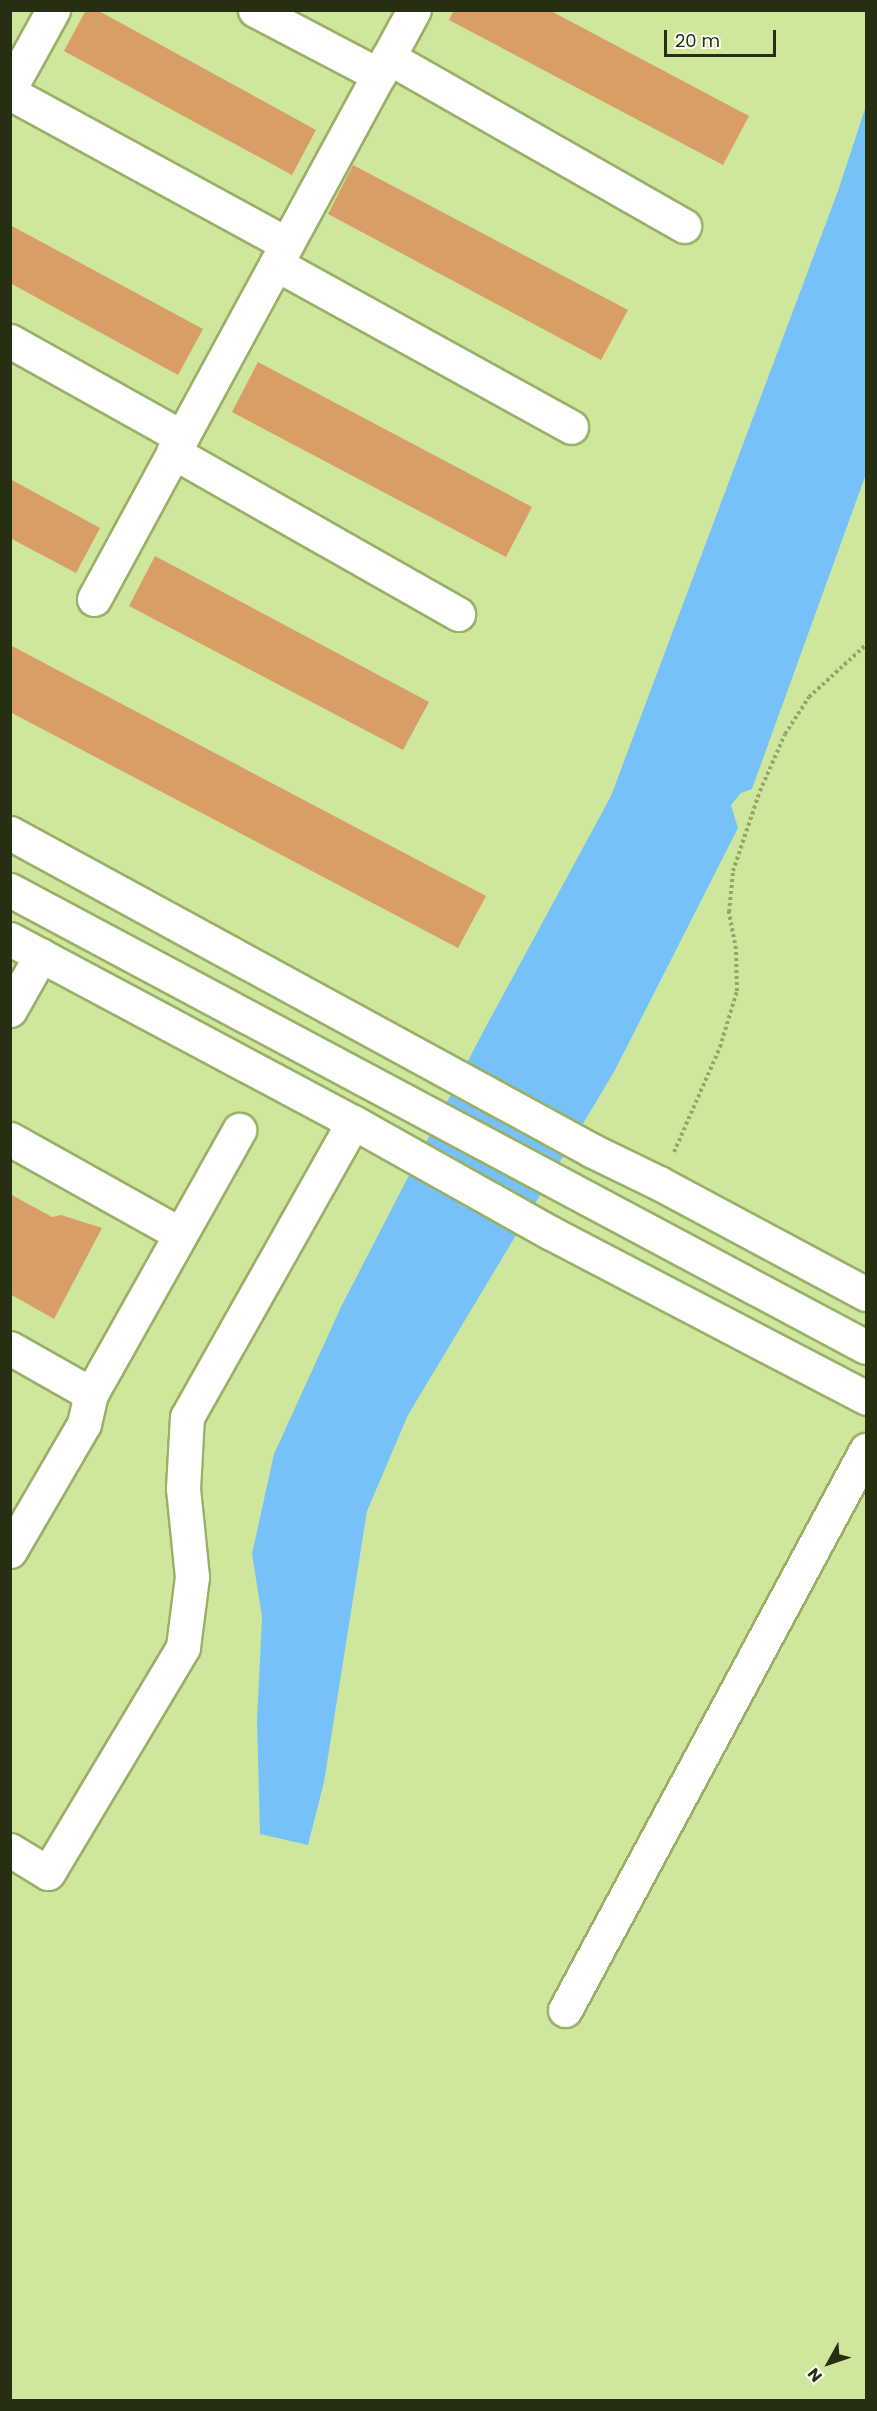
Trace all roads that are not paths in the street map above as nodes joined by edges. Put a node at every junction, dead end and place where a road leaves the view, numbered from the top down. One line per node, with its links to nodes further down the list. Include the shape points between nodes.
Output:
1 (52, 10): 5 (street)
2 (255, 10): 4 (street)
3 (414, 10): 4 (street)
4 (383, 66): 6 (street); 7 (street)
5 (10, 90): 7 (street)
6 (684, 226)
7 (282, 254): 9 (street); 10 (street)
8 (10, 341): 10 (street)
9 (571, 427)
10 (178, 445): 11 (street); 12 (street)
11 (94, 599)
12 (458, 614)
13 (10, 833): 22 (street, via 593,1151)
14 (10, 890): 23 (street)
15 (10, 939): 16 (street)
16 (41, 955): 17 (street); 18 (street)
17 (10, 1010)
18 (353, 1122): 26 (street, via 551,1233); 29 (street, via 188,1417 183,1488 192,1577 183,1647 48,1873)
19 (239, 1130): 21 (street)
20 (10, 1139): 21 (street)
21 (180, 1234): 25 (street)
22 (867, 1294)
23 (867, 1347)
24 (10, 1348): 25 (street)
25 (91, 1394): 28 (street, via 84,1424)
26 (867, 1398)
27 (867, 1450): 30 (street)
28 (10, 1551)
29 (10, 1850)
30 (565, 2010)

